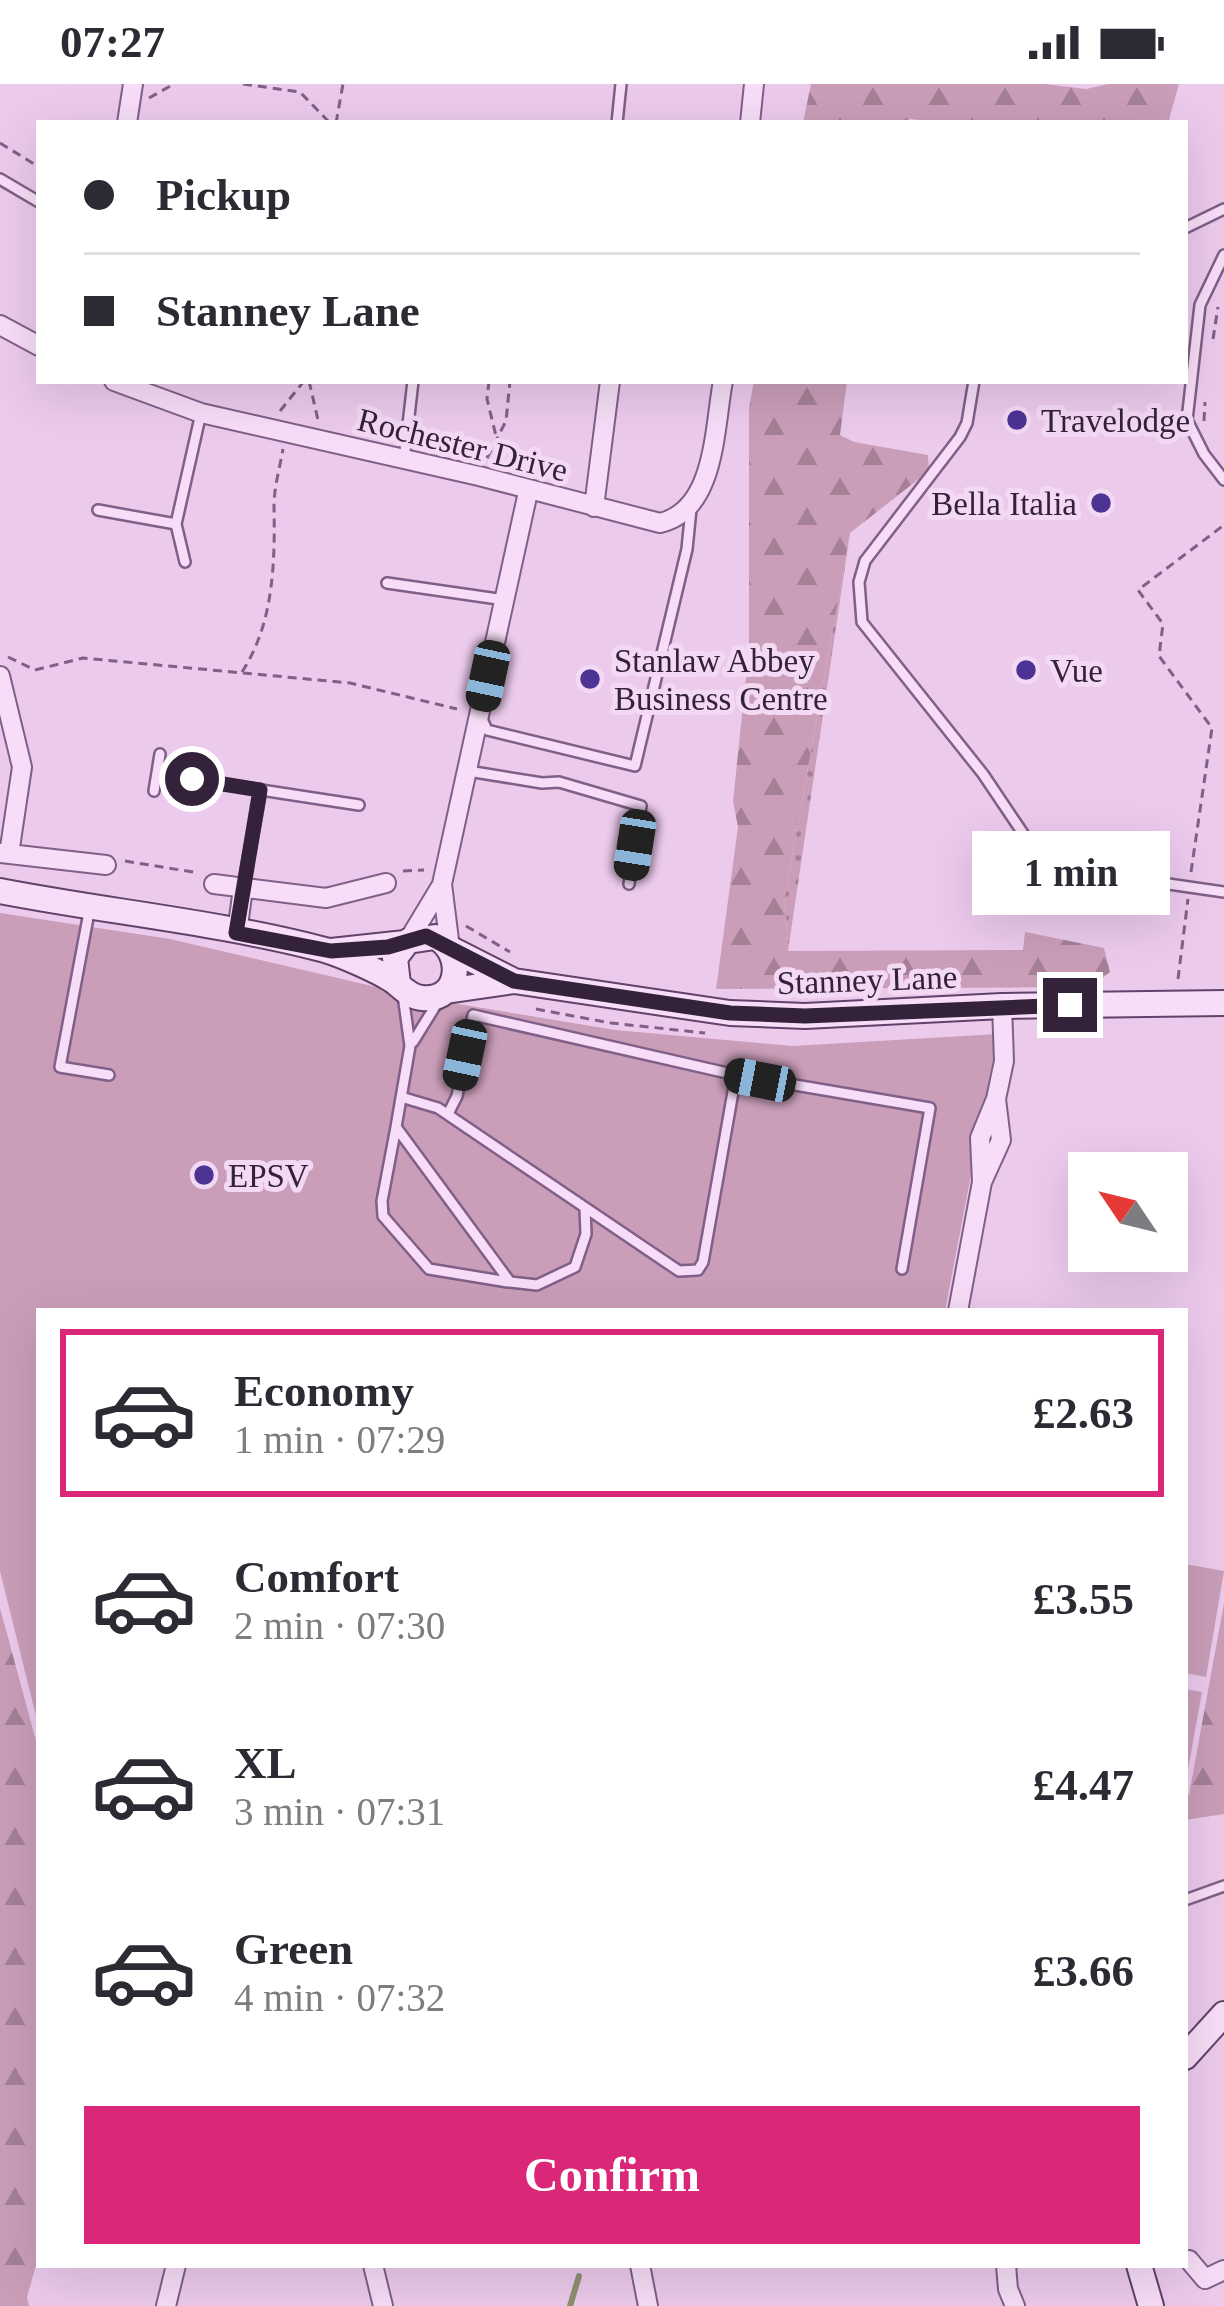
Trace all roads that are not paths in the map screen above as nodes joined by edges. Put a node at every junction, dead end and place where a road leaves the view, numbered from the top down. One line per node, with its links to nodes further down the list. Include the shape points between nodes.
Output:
1 (133, 84): 4 (street)
2 (621, 84): 5 (lane)
3 (754, 84): 6 (street)
4 (127, 120)
5 (617, 120)
6 (750, 120)
7 (0, 179): 8 (lane)
8 (36, 200)
9 (1224, 208): 10 (lane)
10 (1188, 226)
11 (1224, 255): 13 (lane)
12 (1224, 274): 13 (lane)
13 (1199, 305): 23 (lane, via 1187,420)
14 (5, 334): 15 (street)
15 (36, 345)
16 (122, 384): 21 (street, Rochester Drive)
17 (412, 384): 22 (lane)
18 (610, 384): 25 (street)
19 (722, 384): 26 (street, via 703,486)
20 (974, 384): 48 (lane, via 960,437 865,561 862,622 1046,866)
21 (201, 413): 22 (street, Rochester Drive); 28 (lane)
22 (404, 460): 24 (street, Rochester Drive)
23 (1224, 480)
24 (529, 492): 25 (street, Rochester Drive); 31 (street)
25 (594, 507): 26 (street, Rochester Drive, via 660,524)
26 (691, 508): 33 (lane, via 635,766 487,730)
27 (98, 510): 28 (lane)
28 (176, 524): 29 (lane)
29 (185, 562)
30 (387, 584): 31 (lane)
31 (505, 600): 33 (street)
32 (0, 676): 40 (street, via 22,767)
33 (480, 714): 35 (street)
34 (160, 754): 36 (lane)
35 (468, 771): 42 (street); 45 (lane, via 559,782 641,806)
36 (157, 774): 37 (lane); 38 (lane)
37 (260, 790): 39 (lane); 46 (lane)
38 (154, 791)
39 (359, 805)
40 (5, 853): 41 (street)
41 (106, 866)
42 (435, 882): 51 (street); 52 (street)
43 (386, 883): 46 (street, via 368,898)
44 (214, 884): 46 (street)
45 (629, 884)
46 (243, 888): 50 (street)
47 (0, 892): 49 (main road)
48 (1224, 892)
49 (90, 907): 50 (main road); 60 (lane, via 60,1067)
50 (236, 933): 53 (main road)
51 (406, 942): 52 (main road, via 426,936); 53 (main road); 55 (main road, via 393,967)
52 (450, 949): 54 (main road, Stanney Lane); 56 (main road, via 457,967)
53 (331, 951): 55 (main road)
54 (517, 982): 56 (main road, Stanney Lane); 58 (main road, Stanney Lane, via 769,1016)
55 (399, 985): 56 (main road, via 416,998); 59 (lane)
56 (445, 992): 59 (lane)
57 (1224, 1003): 58 (main road, Stanney Lane)
58 (1002, 1006): 68 (street, via 1001,1140 982,1182)
59 (410, 1046): 62 (lane)
60 (109, 1075)
61 (736, 1075): 63 (lane, via 473,1015); 65 (lane, via 698,1270 679,1271); 66 (lane, via 930,1108)
62 (401, 1097): 63 (lane); 64 (lane)
63 (448, 1114): 65 (lane)
64 (396, 1127): 67 (lane); 67 (lane, via 383,1216 429,1269)
65 (585, 1208): 67 (lane, via 574,1267 537,1285)
66 (902, 1269)
67 (510, 1282)
68 (959, 1308)
69 (1224, 1886): 70 (lane)
70 (1188, 1899)
71 (1224, 2014): 72 (main road)
72 (1188, 2046)
73 (1189, 2260): 79 (street, via 1204,2289)
74 (175, 2268): 80 (street)
75 (374, 2268): 81 (street)
76 (641, 2268): 82 (street)
77 (1006, 2268): 83 (street)
78 (1140, 2268): 84 (main road)
79 (1224, 2270)
80 (166, 2306)
81 (383, 2306)
82 (648, 2306)
83 (1015, 2306)
84 (1151, 2306)

